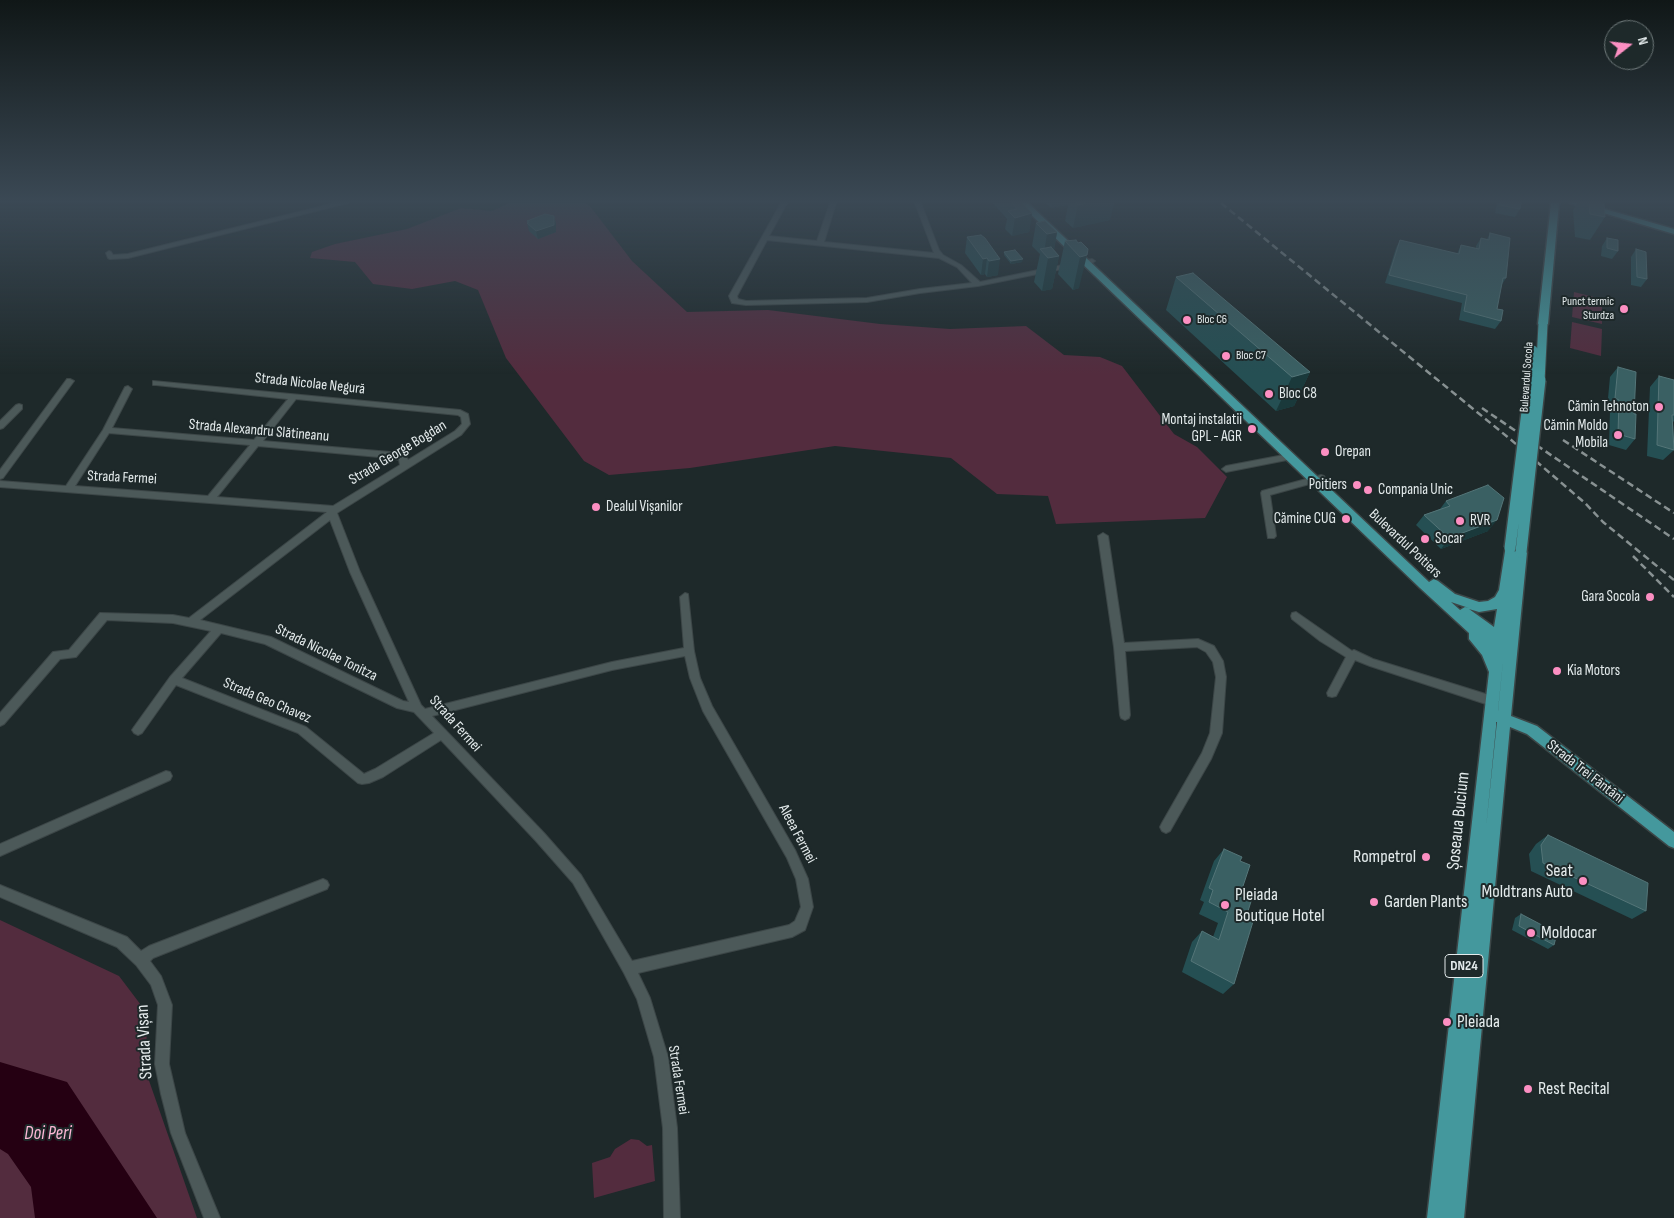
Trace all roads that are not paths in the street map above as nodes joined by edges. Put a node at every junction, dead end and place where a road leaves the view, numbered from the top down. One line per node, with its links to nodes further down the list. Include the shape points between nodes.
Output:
1 (753, 260): 8 (street, via 732,296 735,301 867,300)
2 (948, 260): 8 (street)
3 (1087, 260): 7 (main road, Bulevardul Poitiers)
4 (1087, 260): 7 (main road, Bulevardul Poitiers)
5 (1543, 260): 9 (main road, Bulevardul Socola / DN24)
6 (1547, 260): 9 (main road, Bulevardul Socola / DN24)
7 (1089, 262): 8 (street); 19 (main road, Bulevardul Poitiers); 23 (main road, Bulevardul Poitiers)
8 (978, 284)
9 (1539, 323): 30 (main road, Bulevardul Socola / DN24, bridge, via 1539,395)
10 (70, 381): 22 (street)
11 (156, 383): 13 (street, Strada Nicolae Negură)
12 (128, 389): 17 (street)
13 (294, 397): 15 (street, Strada Nicolae Negură); 18 (street)
14 (19, 407): 16 (street)
15 (460, 413): 20 (street, Strada George Bogdan, via 466,420 458,433)
16 (0, 426)
17 (107, 430): 18 (street, Strada Alexandru Slătineanu); 25 (street)
18 (254, 445): 20 (street, Strada Alexandru Slătineanu, via 390,455 403,458); 26 (street)
19 (1289, 457): 21 (street); 23 (main road, Bulevardul Poitiers)
20 (404, 464): 27 (street, Strada George Bogdan)
21 (1226, 469)
22 (0, 476)
23 (1317, 479): 29 (street, via 1265,493); 31 (main road, Bulevardul Poitiers)
24 (0, 484): 25 (street, Strada Fermei)
25 (68, 490): 26 (street, Strada Fermei)
26 (211, 498): 27 (street, Strada Fermei, via 330,508)
27 (333, 511): 35 (street, Strada George Bogdan); 44 (street, Strada Fermei, via 356,572)
28 (1103, 536): 38 (street)
29 (1271, 536)
30 (1516, 550): 32 (main road, Șoseaua Bucium / DN24); 37 (main road, Șoseaua Bucium / DN24)
31 (1428, 584): 32 (main road, via 1479,607 1491,606 1500,600); 37 (main road, Bulevardul Poitiers, via 1474,630); 41 (main road, via 1434,598 1481,643)
32 (1505, 590): 37 (main road, Șoseaua Bucium / DN24)
33 (685, 597): 39 (street, Aleea Fermei)
34 (1296, 616): 40 (street)
35 (191, 622): 36 (street, Strada Nicolae Tonitza); 47 (street, Strada Nicolae Tonitza, via 104,616 72,654 56,655)
36 (219, 628): 42 (street); 44 (street, Strada Nicolae Tonitza, via 267,640 401,705)
37 (1505, 642): 41 (main road, Șoseaua Bucium / DN24); 45 (main road, Șoseaua Bucium / DN24)
38 (1120, 647): 46 (street); 51 (street, via 1198,643 1210,649 1218,661 1221,677 1216,733)
39 (687, 652): 44 (street, via 612,666); 57 (street, Aleea Fermei, via 707,708 791,854 805,894 805,916 792,932)
40 (1352, 656): 43 (street); 45 (street, via 1354,654)
41 (1496, 673): 45 (main road, Șoseaua Bucium / DN24)
42 (174, 680): 48 (street); 49 (street, Strada Geo Chavez, via 302,730 362,779 379,773)
43 (1332, 693)
44 (420, 711): 49 (street, Strada Fermei)
45 (1495, 711): 52 (main road, Strada Trei Fântâni, via 1532,730); 60 (main road, Șoseaua Bucium / DN24); 61 (main road, Șoseaua Bucium / DN24)
46 (1125, 715)
47 (0, 721)
48 (138, 730)
49 (441, 734): 57 (street, Strada Fermei, via 578,879)
50 (166, 776): 53 (street)
51 (1166, 827)
52 (1674, 841)
53 (0, 850)
54 (323, 885): 56 (street, via 148,953)
55 (0, 891): 56 (street, Strada Vișan, via 122,942)
56 (141, 960): 58 (street, Strada Vișan, via 156,981 165,1004 162,1064 168,1094 178,1133)
57 (629, 968): 59 (street, Strada Fermei, via 643,998 661,1057 670,1128)
58 (212, 1218)
59 (672, 1218)
60 (1437, 1218)
61 (1454, 1218)

